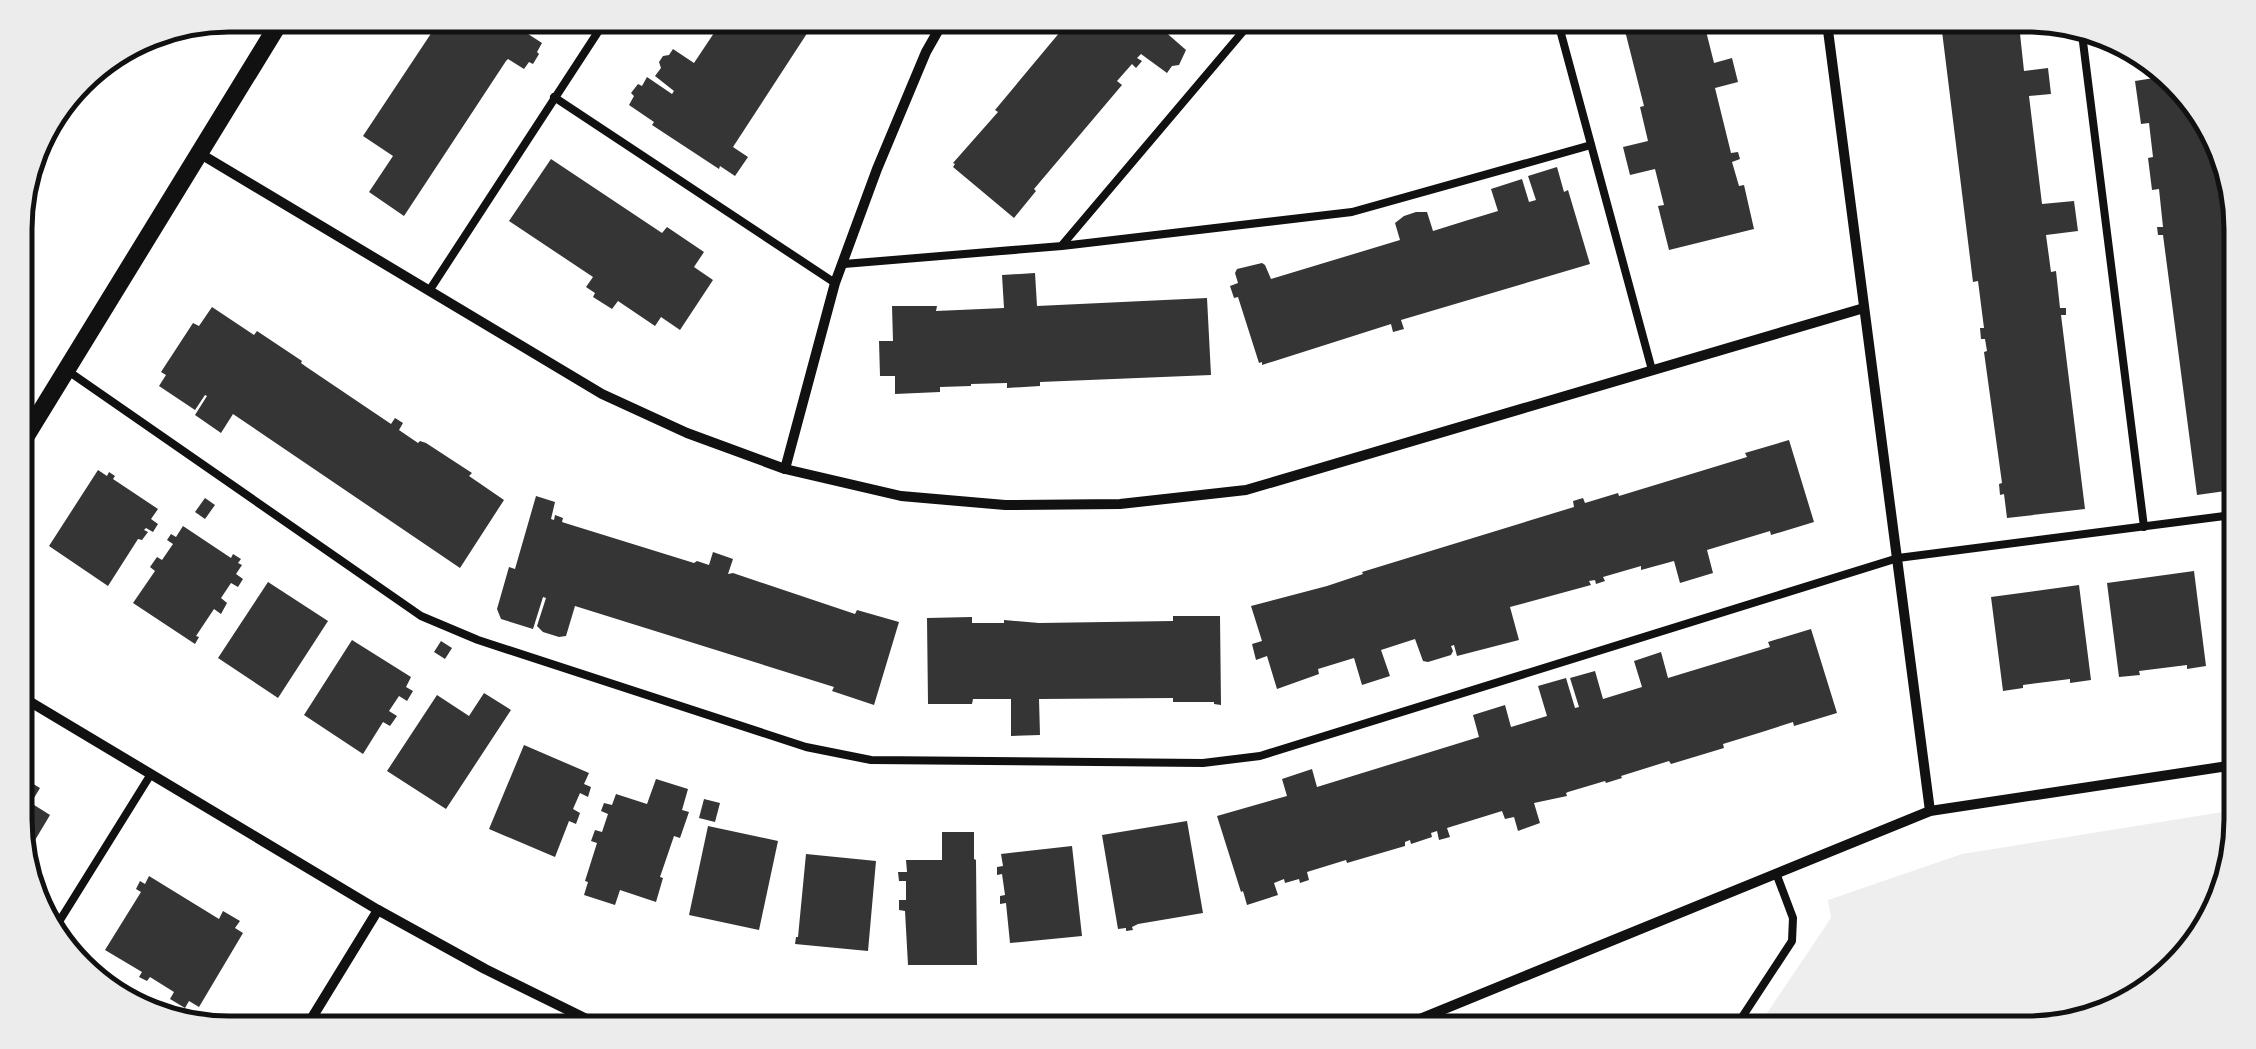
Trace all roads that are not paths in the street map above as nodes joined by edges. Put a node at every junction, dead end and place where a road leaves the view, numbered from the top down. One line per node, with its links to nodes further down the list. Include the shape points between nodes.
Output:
1 (274, 32): 10 (street)
2 (598, 32): 8 (lane)
3 (938, 32): 12 (street, via 877,169)
4 (1243, 32): 11 (lane)
5 (1561, 32): 9 (lane)
6 (1828, 32): 15 (street)
7 (2083, 41): 21 (lane)
8 (554, 98): 13 (lane); 14 (lane)
9 (1591, 145): 11 (lane, via 1352,212); 17 (lane)
10 (199, 154): 14 (street); 16 (street)
11 (1062, 246): 12 (lane)
12 (844, 264): 13 (street)
13 (835, 284): 19 (street)
14 (430, 291): 19 (street, via 602,394)
15 (1864, 308): 17 (street); 22 (street)
16 (66, 370): 18 (street); 22 (lane, via 420,616 806,747 871,760 1203,763 1260,756)
17 (1652, 370): 19 (street, via 1246,490 1120,504 1004,506 901,496)
18 (33, 425)
19 (785, 469)
20 (2224, 516): 21 (lane)
21 (2144, 528): 22 (lane)
22 (1898, 558): 26 (street)
23 (32, 704): 25 (street)
24 (2224, 767): 26 (street)
25 (151, 774): 28 (street); 29 (lane)
26 (1930, 811): 27 (street)
27 (1776, 874): 32 (street); 33 (lane, via 1792,918 1792,941)
28 (378, 910): 30 (street); 31 (street)
29 (60, 919)
30 (313, 1016)
31 (580, 1016)
32 (1426, 1016)
33 (1743, 1016)

